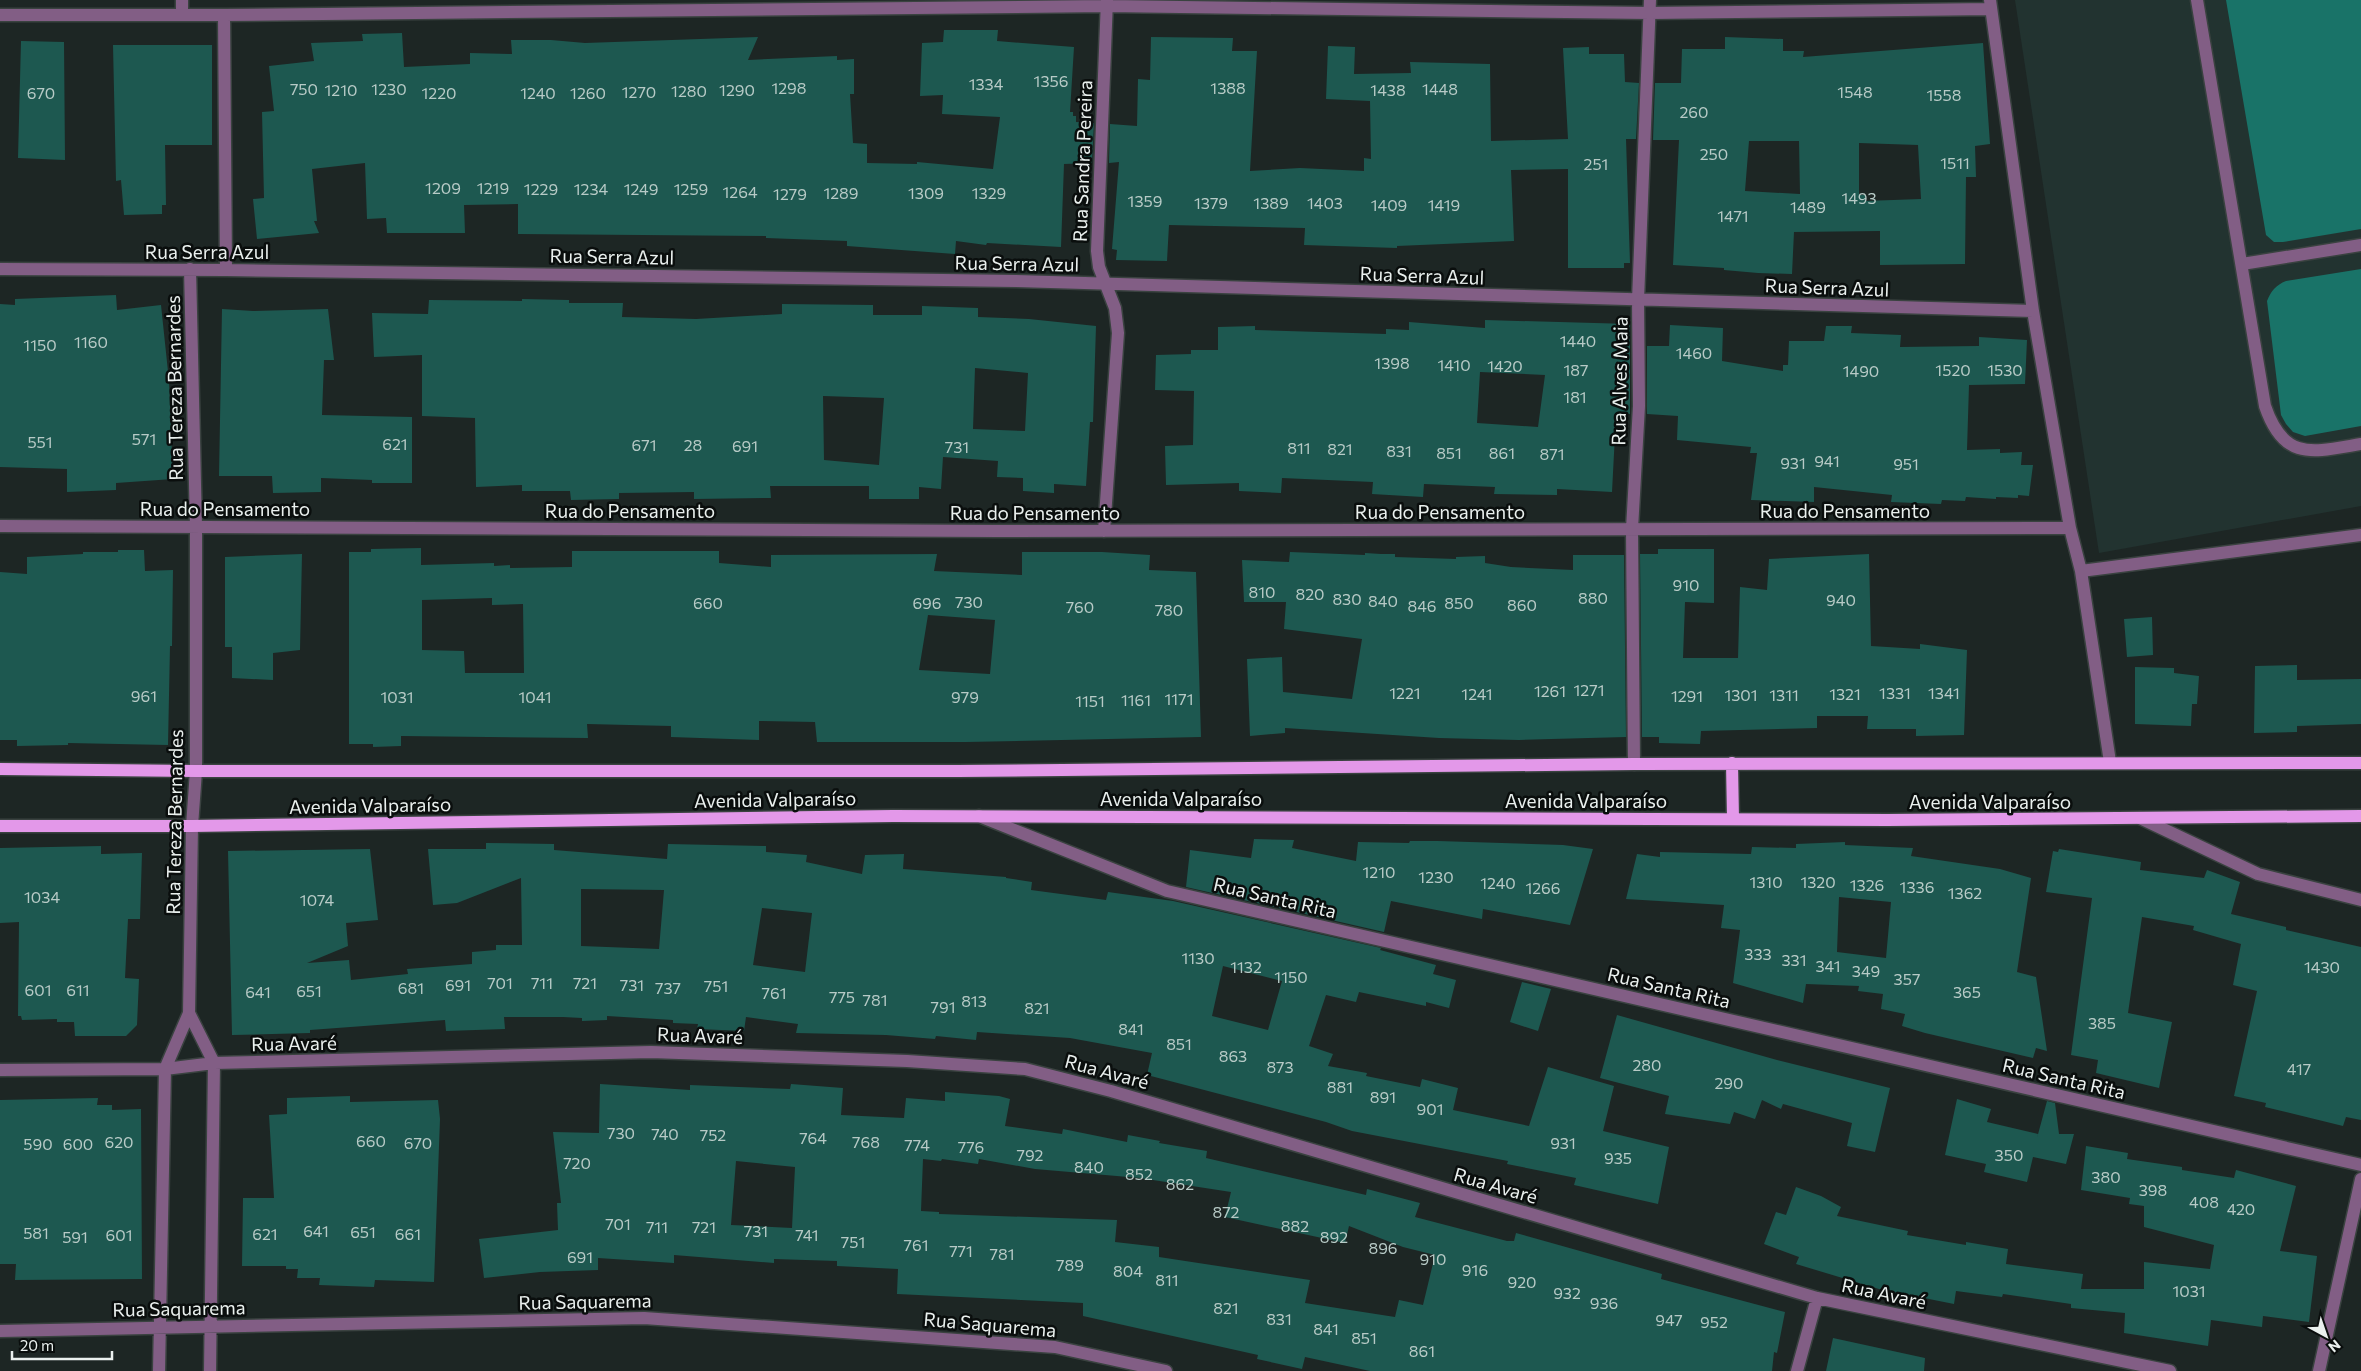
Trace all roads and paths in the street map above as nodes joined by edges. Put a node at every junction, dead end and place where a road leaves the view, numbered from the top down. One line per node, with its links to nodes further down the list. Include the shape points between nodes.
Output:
1 (182, 0): 7 (street)
2 (2197, 0): 10 (street)
3 (1107, 3): 5 (street); 8 (street); 14 (street, Rua Sandra Pereira, via 1097,251)
4 (1990, 5): 5 (street); 16 (street)
5 (1650, 6): 15 (street, Rua Alves Maia)
6 (0, 15): 7 (street)
7 (182, 15): 8 (street)
8 (224, 16): 13 (street)
9 (2361, 245): 10 (street)
10 (2242, 264): 17 (street, via 2265,406 2272,426 2290,445 2314,452)
11 (190, 269): 12 (street, Rua Serra Azul); 13 (street, Rua Serra Azul); 19 (street, Rua Tereza Bernardes)
12 (0, 270)
13 (226, 270): 14 (street, Rua Serra Azul)
14 (1106, 284): 15 (street, Rua Serra Azul); 22 (street, Rua Sandra Pereira, via 1115,308 1118,333)
15 (1638, 300): 16 (street, Rua Serra Azul); 21 (street, Rua Alves Maia, via 1639,406)
16 (2033, 311): 20 (street)
17 (2361, 444)
18 (0, 526): 19 (street, Rua do Pensamento)
19 (196, 527): 22 (street, Rua do Pensamento); 30 (street, Rua Tereza Bernardes)
20 (2070, 528): 21 (street, Rua do Pensamento); 24 (street)
21 (1632, 529): 22 (street, Rua do Pensamento); 28 (street, Rua Alves Maia)
22 (1104, 531)
23 (2361, 535): 24 (street)
24 (2081, 571): 25 (street)
25 (2110, 762): 26 (main road, Avenida Valparaíso); 27 (main road, Avenida Valparaíso)
26 (1732, 763): 28 (main road, Avenida Valparaíso); 34 (main road)
27 (2361, 763)
28 (1634, 764): 30 (main road, Avenida Valparaíso, via 958,771)
29 (0, 769): 30 (main road, Avenida Valparaíso)
30 (196, 771): 36 (street, Rua Tereza Bernardes)
31 (979, 816): 34 (main road, Avenida Valparaíso); 36 (main road, Avenida Valparaíso); 42 (street, Rua Santa Rita, via 1167,891)
32 (2361, 816): 33 (main road, Avenida Valparaíso)
33 (2140, 818): 34 (main road, Avenida Valparaíso); 37 (street, via 2258,874)
34 (1733, 819)
35 (0, 826): 36 (main road, Avenida Valparaíso)
36 (192, 826): 38 (street, Rua Tereza Bernardes)
37 (2361, 900)
38 (189, 1014): 39 (street, Rua Tereza Bernardes); 41 (street)
39 (214, 1064): 41 (street, Rua Avaré); 44 (street, Rua Avaré, via 651,1052 907,1061 1025,1069 1111,1091); 45 (street, Rua Tereza Bernardes)
40 (0, 1070): 41 (street, Rua Avaré)
41 (165, 1070): 46 (street)
42 (2361, 1165)
43 (2361, 1179): 53 (street)
44 (1817, 1298): 51 (street); 52 (street, Rua Avaré)
45 (210, 1326): 46 (street, Rua Saquarema); 49 (street, Rua Tereza Bernardes); 50 (street, Rua Saquarema, via 644,1318 1055,1347)
46 (159, 1328): 47 (street, Rua Saquarema); 48 (street)
47 (0, 1331)
48 (159, 1371)
49 (210, 1371)
50 (1166, 1371)
51 (1797, 1371)
52 (2170, 1371)
53 (2319, 1371)

